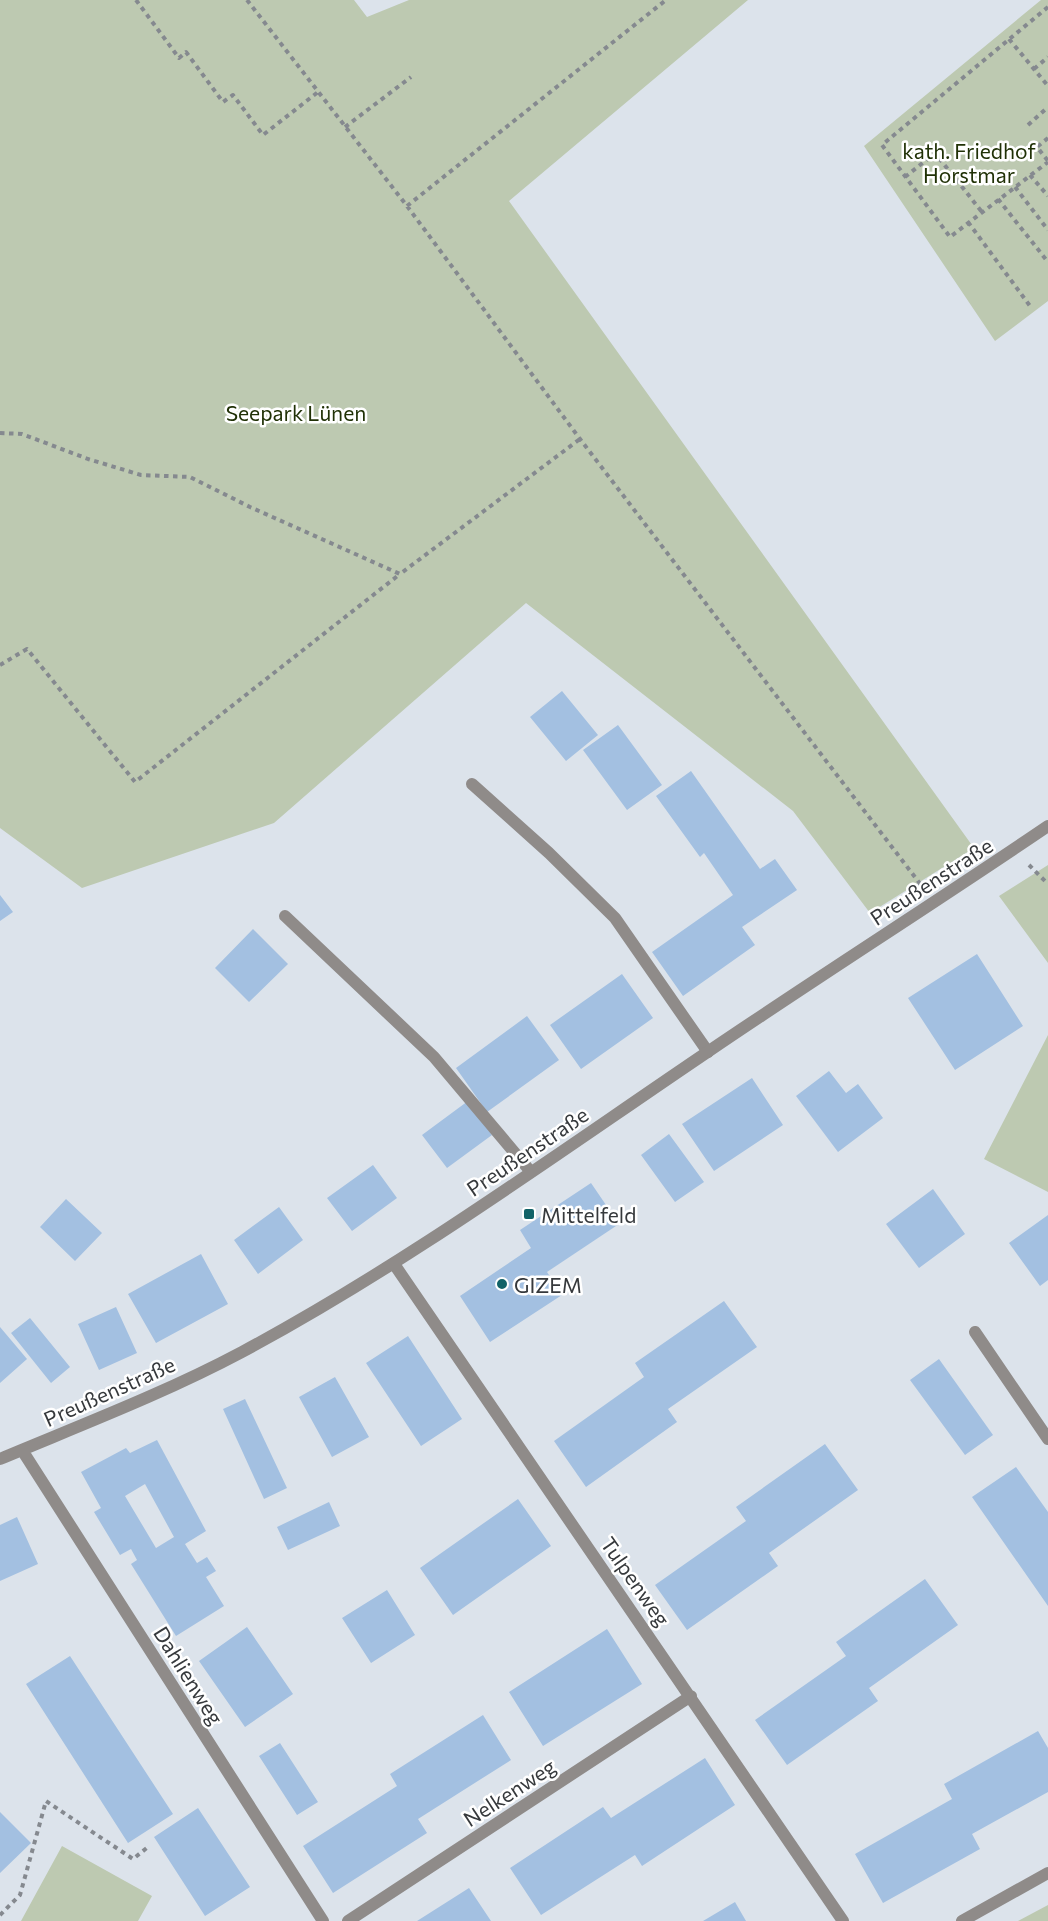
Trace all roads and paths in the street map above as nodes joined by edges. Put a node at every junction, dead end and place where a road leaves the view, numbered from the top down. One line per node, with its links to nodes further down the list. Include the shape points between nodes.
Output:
1 (136, 0): 10 (path, via 179,58 186,52 223,102 233,95 263,135)
2 (247, 0): 10 (path)
3 (666, 0): 21 (path)
4 (1048, 7): 5 (path)
5 (1009, 39): 7 (path); 17 (path, via 882,145)
6 (1048, 57): 7 (path)
7 (1034, 69): 9 (path)
8 (411, 77): 13 (path)
9 (1048, 86)
10 (318, 92): 13 (path)
11 (1048, 107): 12 (path)
12 (1028, 125)
13 (345, 127): 21 (path)
14 (1048, 138): 15 (path, via 1037,147)
15 (1048, 161): 16 (path)
16 (1030, 175): 18 (path); 19 (path)
17 (905, 177): 22 (path, via 934,153); 23 (path, via 950,237)
18 (1015, 187): 20 (path); 24 (path)
19 (1048, 196)
20 (998, 199): 22 (path); 25 (path)
21 (407, 206): 28 (path)
22 (982, 212): 23 (path)
23 (968, 222): 26 (path)
24 (1048, 230)
25 (1048, 262)
26 (1030, 306)
27 (0, 433): 29 (path, via 22,434 141,475 190,477)
28 (580, 439): 29 (path); 33 (path)
29 (400, 574): 30 (path, via 135,782 27,649)
30 (0, 666)
31 (472, 784): 35 (street, via 615,918)
32 (1048, 826): 33 (street, Preußenstraße)
33 (934, 902): 35 (street, Preußenstraße)
34 (285, 916): 36 (street, via 434,1057)
35 (708, 1052): 36 (street, Preußenstraße)
36 (531, 1172): 37 (street, Preußenstraße)
37 (394, 1264): 40 (street, Preußenstraße, via 241,1352 138,1402); 42 (street, Tulpenweg)
38 (975, 1332): 39 (street)
39 (1048, 1439)
40 (22, 1450): 41 (street, Preußenstraße); 46 (street, Dahlienweg)
41 (0, 1459)
42 (691, 1696): 47 (street, Nelkenweg); 48 (street, Tulpenweg)
43 (148, 1847): 45 (path, via 133,1859 46,1801 20,1895)
44 (1048, 1873): 49 (street)
45 (0, 1915)
46 (323, 1921)
47 (348, 1921)
48 (843, 1921)
49 (962, 1921)

